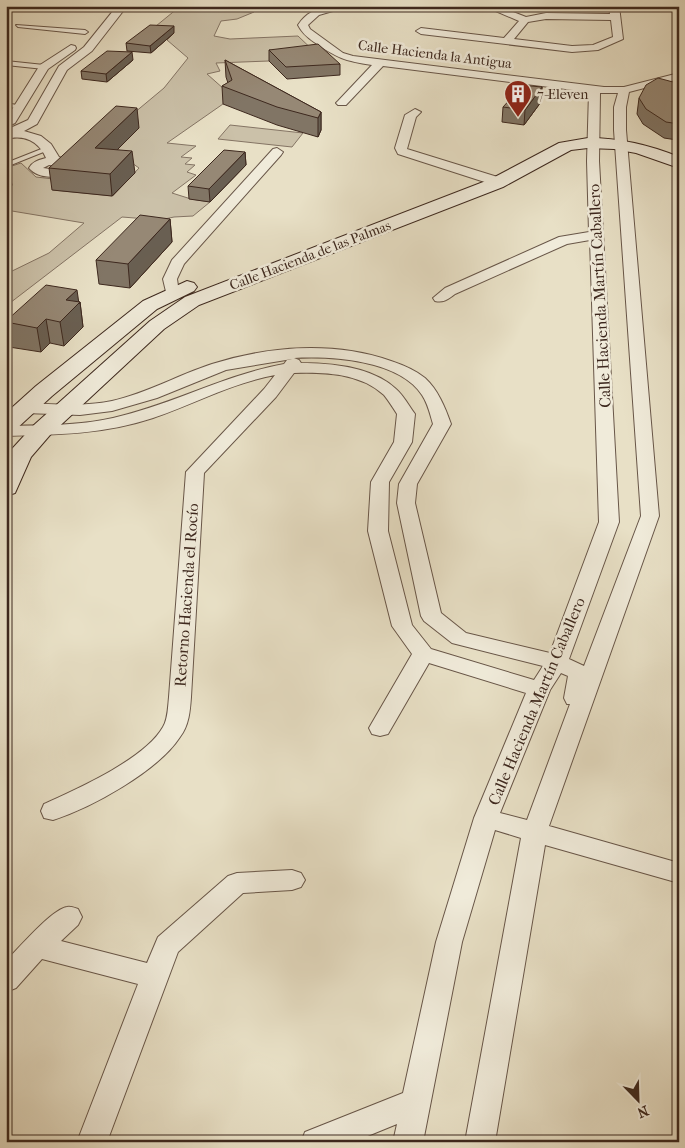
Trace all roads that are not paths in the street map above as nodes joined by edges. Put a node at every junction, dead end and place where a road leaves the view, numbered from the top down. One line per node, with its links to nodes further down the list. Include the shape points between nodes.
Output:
1 (122, 6): 25 (street, via 88,48 63,68 33,122)
2 (345, 6): 14 (street, Calle Hacienda la Antigua, via 316,13 306,19 303,25 306,31 339,55)
3 (489, 6): 8 (street)
4 (518, 6): 6 (street)
5 (614, 6): 7 (street)
6 (546, 16): 7 (street); 8 (street)
7 (616, 18): 12 (street, via 618,39 594,48 572,50)
8 (525, 20): 12 (street)
9 (18, 26): 10 (lane)
10 (87, 29): 15 (street, via 72,48)
11 (421, 31): 12 (street)
12 (506, 42)
13 (6, 63): 15 (lane)
14 (380, 63): 17 (street, Calle Hacienda la Antigua); 19 (street)
15 (44, 67): 21 (street)
16 (679, 76): 18 (street)
17 (595, 89): 18 (street, Calle Hacienda la Antigua); 22 (street, Calle Hacienda Martín Caballero)
18 (624, 90): 23 (street, Calle Hacienda Martín Caballero)
19 (342, 103)
20 (6, 104): 21 (lane)
21 (19, 106): 25 (street)
22 (595, 106): 23 (street); 26 (street, Calle Hacienda Martín Caballero)
23 (620, 107): 27 (street, Calle Hacienda Martín Caballero)
24 (415, 112): 33 (street, via 411,115 402,152)
25 (8, 131): 29 (street, via 39,139)
26 (594, 134): 27 (main road, Calle Hacienda de las Palmas); 33 (main road, Calle Hacienda de las Palmas); 34 (street, Calle Hacienda Martín Caballero)
27 (621, 138): 30 (main road, Calle Hacienda de las Palmas, via 644,143); 31 (main road, Calle Hacienda de las Palmas); 55 (street, Calle Hacienda Martín Caballero, via 650,516)
28 (277, 152): 36 (street, via 177,263 170,279)
29 (51, 154): 32 (lane)
30 (679, 158)
31 (679, 163)
32 (6, 165)
33 (491, 179): 35 (main road, Calle Hacienda de las Palmas)
34 (597, 235): 37 (street, via 564,240); 52 (street, Calle Hacienda Martín Caballero, via 609,522)
35 (314, 247): 36 (main road, Calle Hacienda de las Palmas); 45 (main road, Calle Hacienda de las Palmas, via 186,305 157,326)
36 (172, 293): 44 (main road, Calle Hacienda de las Palmas, via 150,305)
37 (440, 298)
38 (294, 361): 39 (street); 40 (street, via 262,358 220,366); 41 (street, Retorno Hacienda el Rocío); 51 (street, via 371,380 391,392 406,414 403,442 380,482 378,531 402,626); 52 (street, via 333,352 362,357 408,374 424,386 437,406 442,424 408,484 406,503 431,616 459,638)
39 (236, 379): 41 (street); 43 (street)
40 (158, 392): 42 (street); 43 (street)
41 (270, 393): 56 (street, Retorno Hacienda el Rocío, via 195,472 176,725 162,743 137,763 88,794)
42 (139, 399): 45 (street, via 109,407); 46 (street)
43 (176, 403): 46 (street)
44 (25, 408): 45 (street); 47 (main road, Calle Hacienda de las Palmas)
45 (64, 410): 48 (main road, Calle Hacienda de las Palmas)
46 (154, 412): 48 (street, via 117,423)
47 (6, 426)
48 (42, 430): 49 (street); 50 (main road, Calle Hacienda de las Palmas, via 20,455)
49 (6, 431)
50 (6, 488)
51 (423, 654): 53 (street); 54 (street)
52 (556, 662): 53 (street, Calle Hacienda Martín Caballero); 55 (street, via 579,673)
53 (540, 689): 57 (street, Calle Hacienda Martín Caballero)
54 (380, 728)
55 (566, 747): 58 (street, Calle Hacienda Martín Caballero)
56 (53, 811)
57 (486, 818): 58 (street); 65 (street, Calle Hacienda Martín Caballero, via 449,942)
58 (535, 831): 59 (street); 69 (street, Calle Hacienda Martín Caballero)
59 (679, 874)
60 (292, 880): 63 (street, via 237,883 167,945)
61 (69, 917): 62 (street)
62 (37, 946): 63 (street); 64 (street)
63 (155, 977): 66 (street)
64 (6, 980)
65 (416, 1102): 67 (street); 68 (street, Calle Hacienda Martín Caballero)
66 (92, 1142)
67 (316, 1142)
68 (408, 1142)
69 (480, 1142)

